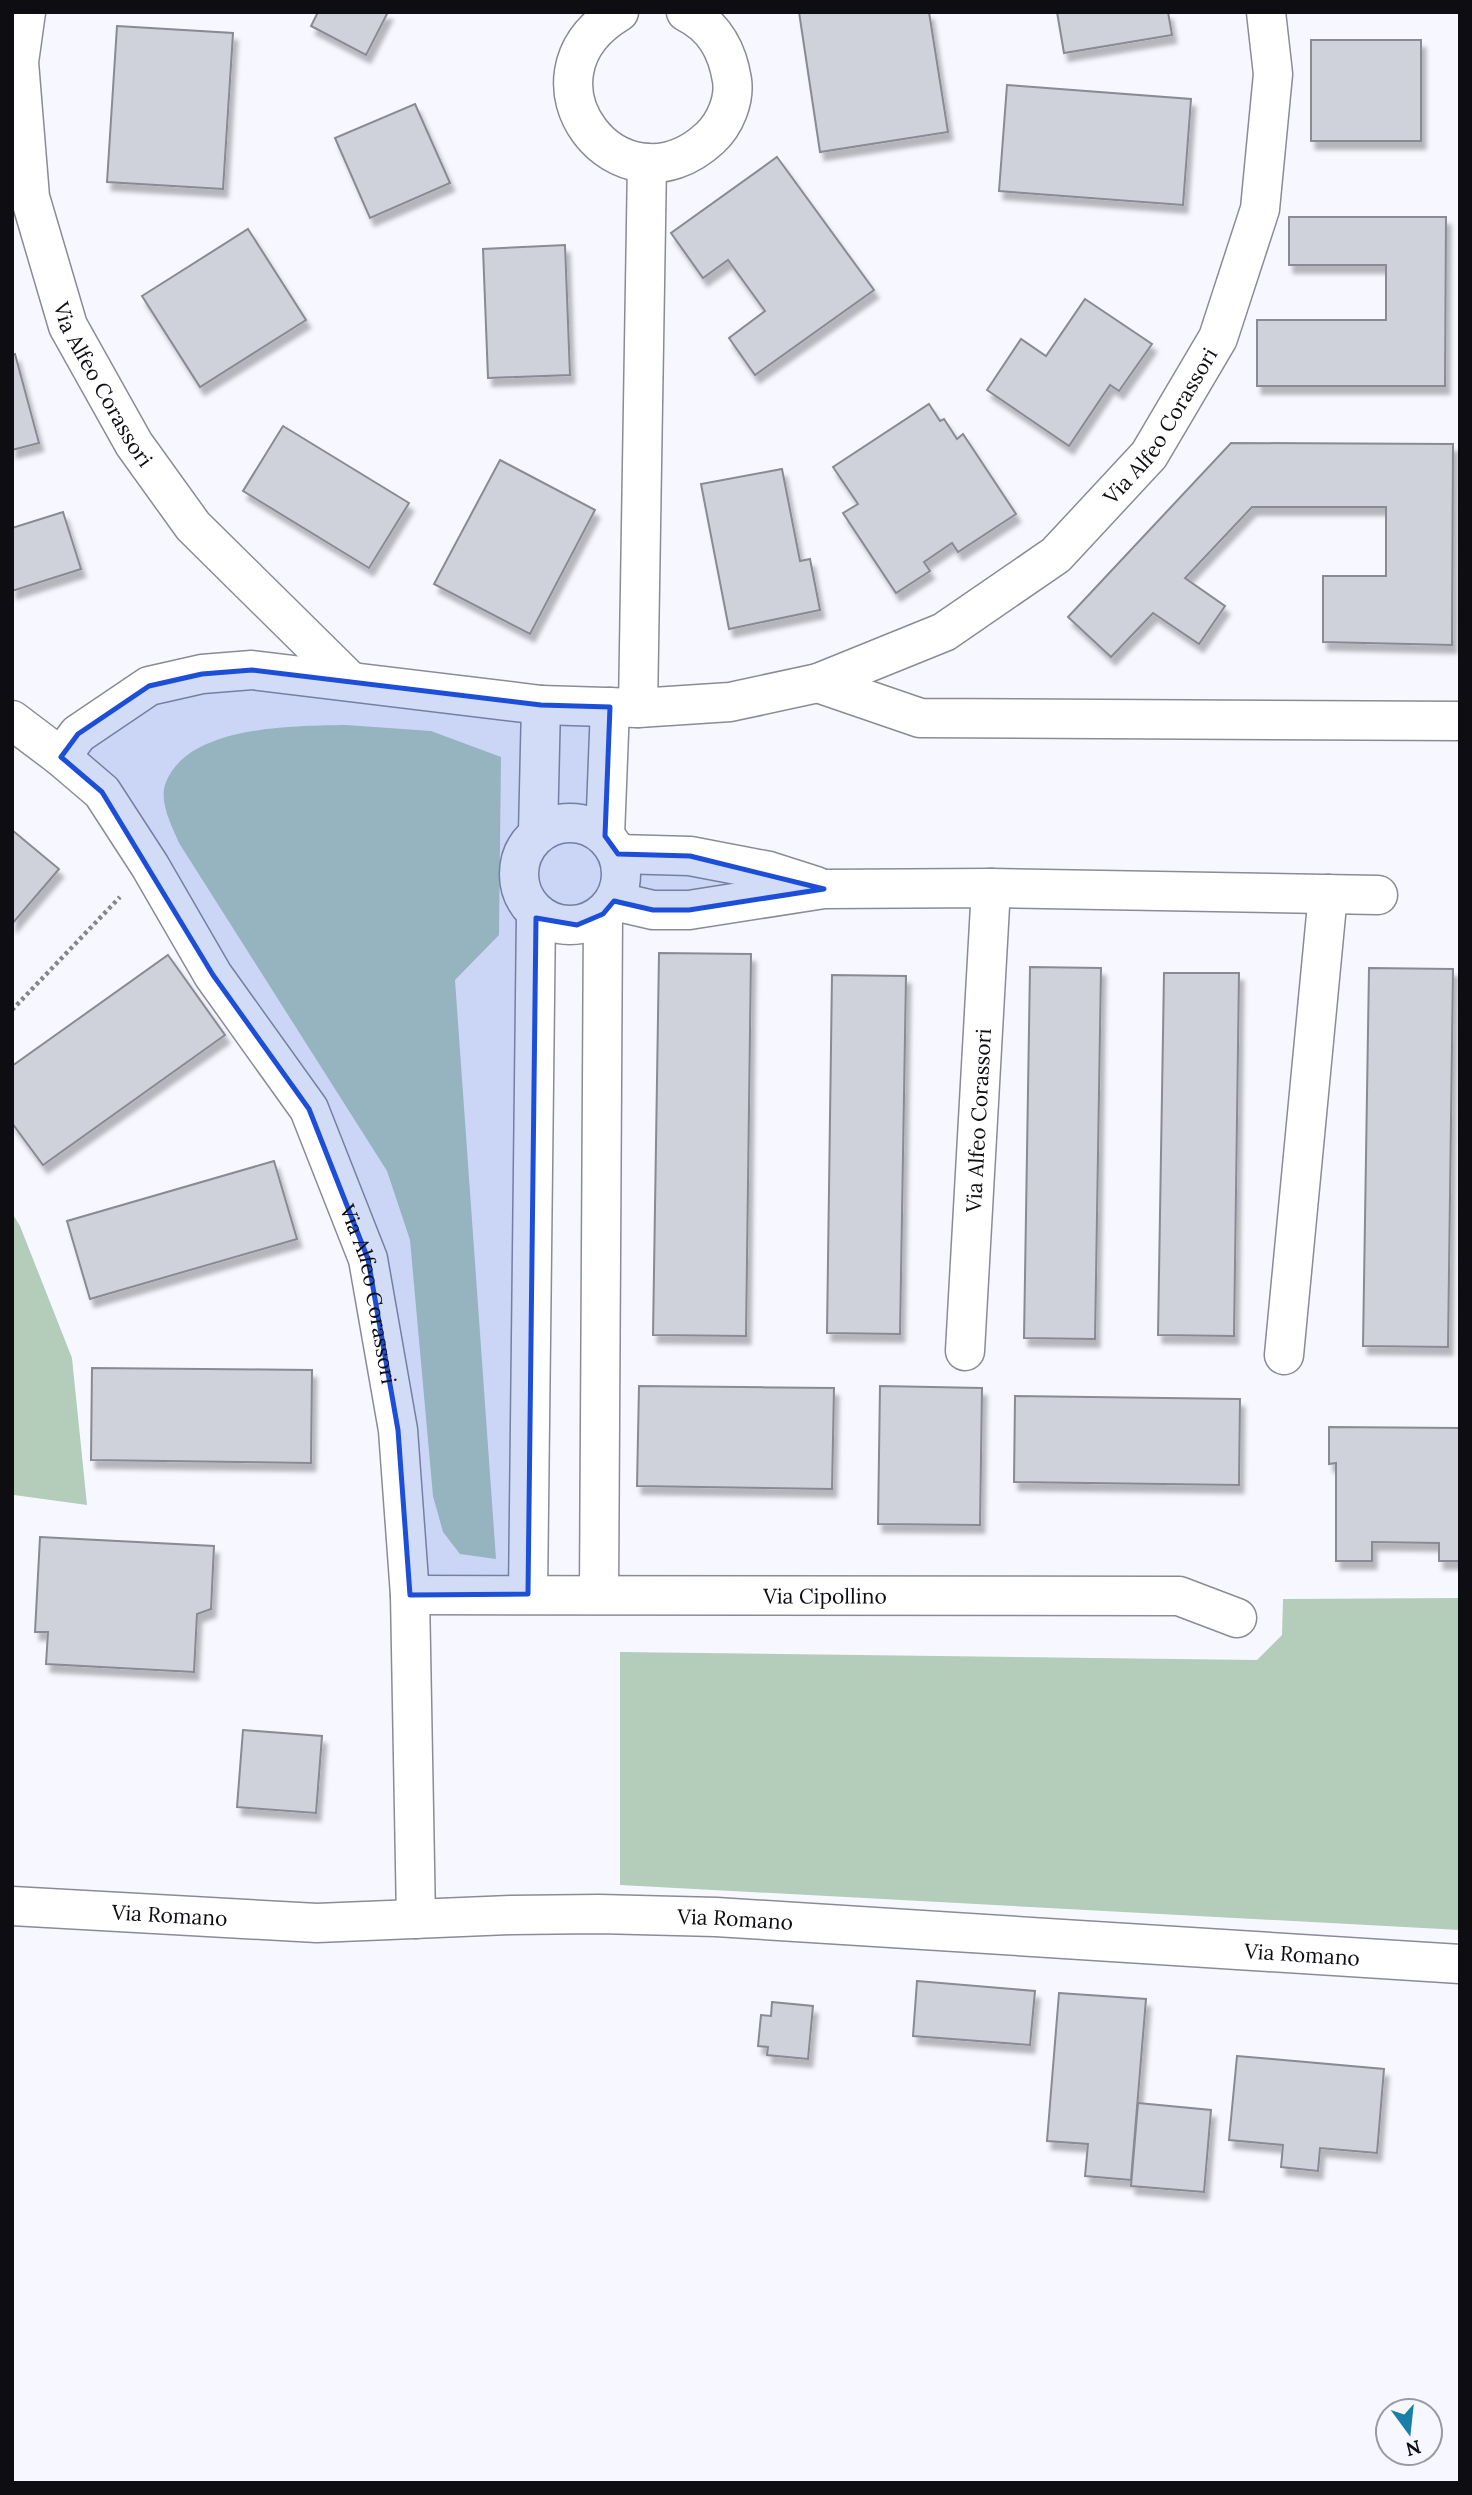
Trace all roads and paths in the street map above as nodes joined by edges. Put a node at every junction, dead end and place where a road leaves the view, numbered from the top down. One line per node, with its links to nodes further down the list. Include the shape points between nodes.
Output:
1 (26, 12): 6 (street, Via Alfeo Corassori, via 19,62 30,197 68,326 134,444 194,526)
2 (619, 12): 5 (street, via 601,23 583,44 574,69 573,96 582,121 598,143 621,157)
3 (686, 12): 5 (street, via 717,37 729,60 733,85 728,110 716,133 697,150 673,161)
4 (1266, 12): 7 (street, Via Alfeo Corassori, via 1273,74 1260,209 1218,338 1149,455 1056,555 944,632)
5 (648, 163): 9 (street)
6 (350, 681): 8 (street, Via Alfeo Corassori); 12 (street, Via Alfeo Corassori, via 251,670 202,674 149,686 78,734)
7 (818, 683): 9 (street, Via Alfeo Corassori, via 730,702); 11 (street, via 920,718)
8 (541, 705): 9 (street, Via Alfeo Corassori); 13 (street)
9 (624, 708): 14 (street)
10 (12, 720): 12 (street, Via Alfeo Corassori)
11 (1460, 721)
12 (61, 757): 15 (street, Via Alfeo Corassori, via 102,792)
13 (538, 833): 14 (street, via 564,822 579,823 593,828); 21 (street, via 520,858 518,873 526,902)
14 (611, 845): 17 (street, via 769,871); 20 (street, via 622,870)
15 (150, 866): 22 (path); 27 (street, Via Alfeo Corassori, via 213,975 309,1109 368,1259 398,1430)
16 (991, 888): 17 (street); 18 (street); 23 (street, Via Alfeo Corassori)
17 (824, 889): 20 (street, via 689,910)
18 (1328, 894): 19 (street); 24 (street)
19 (1378, 895)
20 (609, 907): 21 (street, via 591,922 577,925 562,925); 26 (street)
21 (536, 913): 25 (street)
22 (12, 1010)
23 (965, 1351)
24 (1284, 1354)
25 (528, 1594): 26 (street, Via Cipollino); 27 (street, Via Cipollino)
26 (599, 1594): 28 (street, Via Cipollino, via 1179,1596)
27 (410, 1595): 30 (street, Via Alfeo Corassori)
28 (1237, 1618)
29 (12, 1906): 30 (street, Via Romano, via 317,1923)
30 (416, 1919): 31 (street, Via Romano, via 598,1914 716,1917)
31 (1460, 1964)

